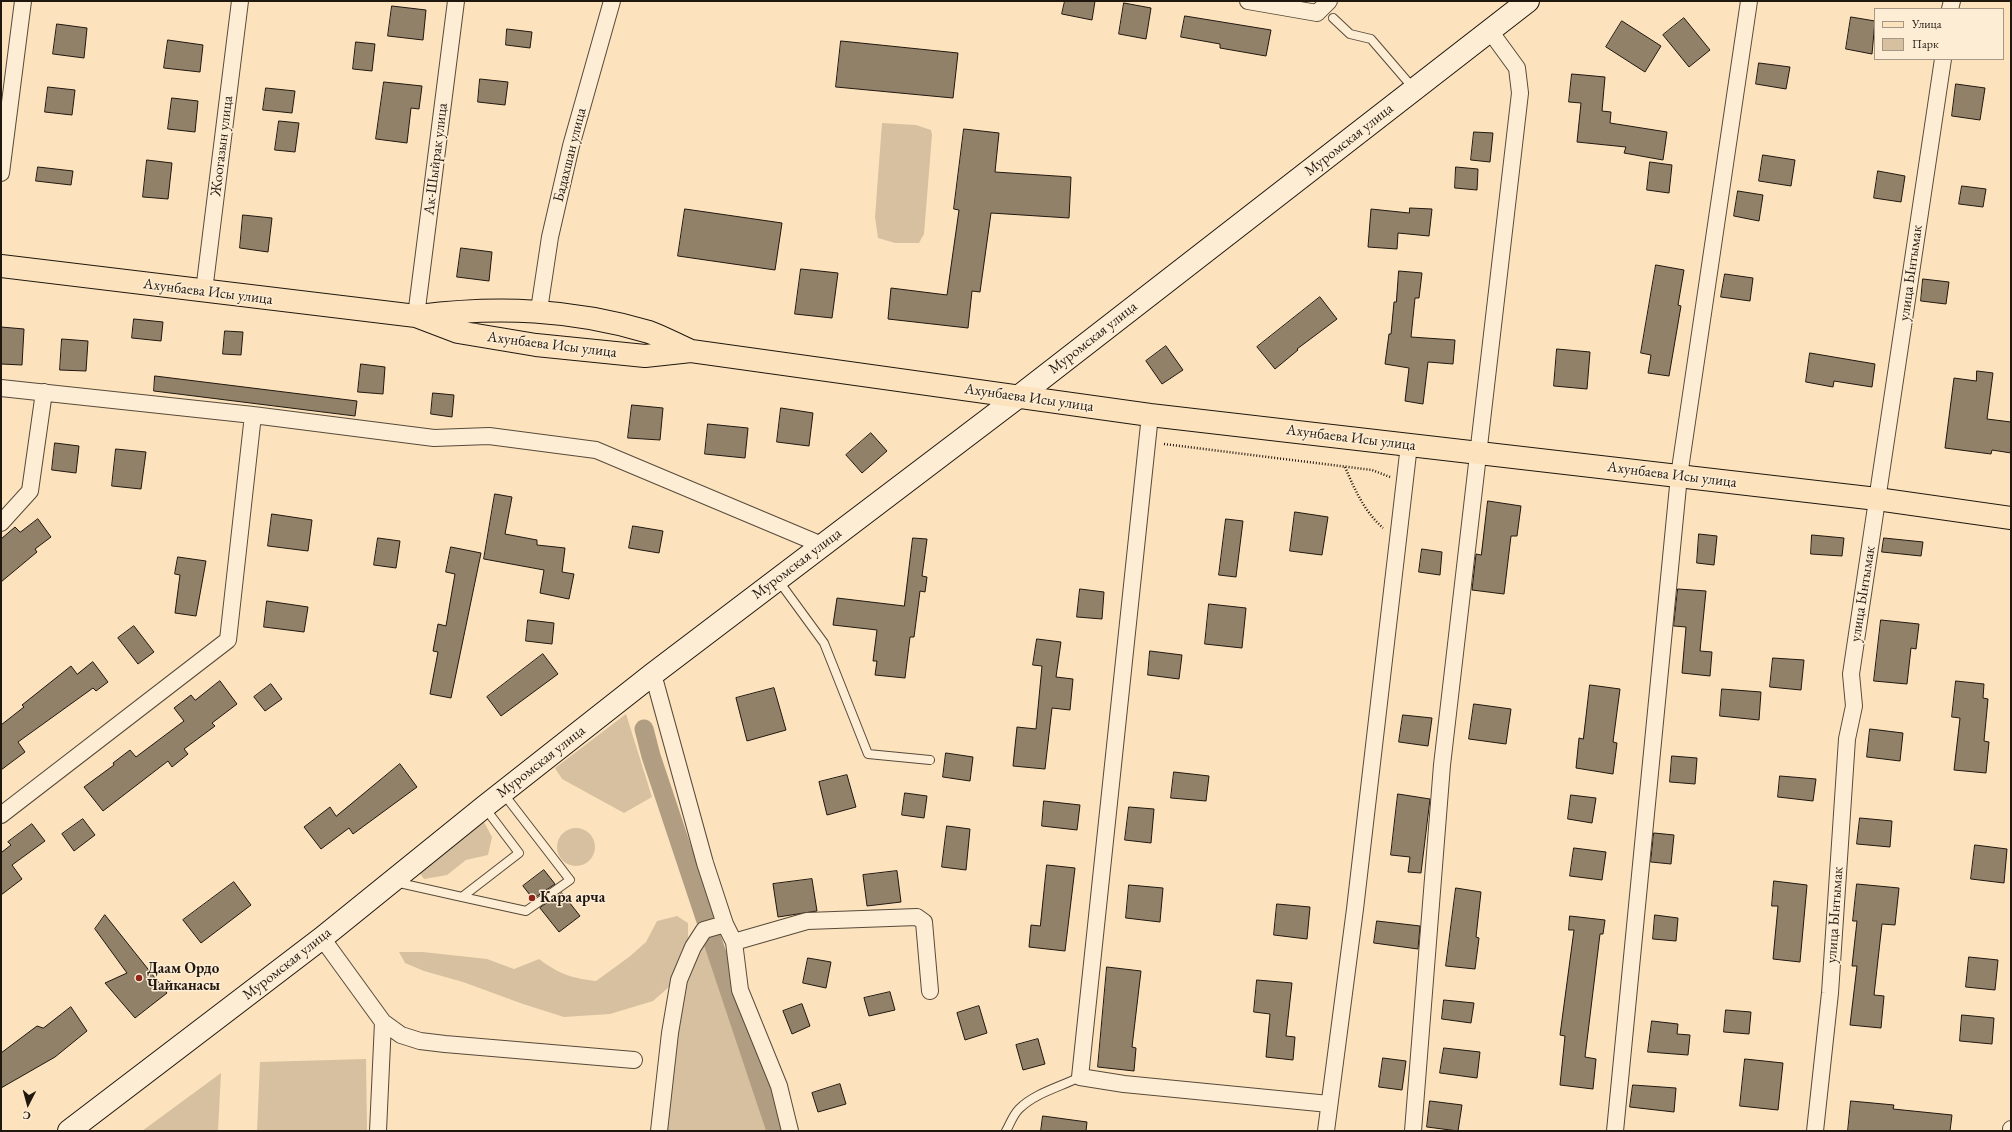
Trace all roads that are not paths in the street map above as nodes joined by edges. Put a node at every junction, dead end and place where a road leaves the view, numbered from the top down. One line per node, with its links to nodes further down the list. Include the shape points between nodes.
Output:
1 (23, 1): 14 (street)
2 (240, 1): 16 (street, Жоогазын улица)
3 (456, 1): 18 (street, Ак-Шыйрак улица)
4 (612, 1): 17 (street, Бадахшан улица, via 569,154 550,237)
5 (1248, 1): 9 (street)
6 (1329, 1): 9 (street); 10 (lane)
7 (1528, 1): 11 (main road, Муромская улица)
8 (1749, 1): 27 (street)
9 (1317, 13): 10 (lane)
10 (1333, 18): 13 (lane, via 1350,34 1371,39)
11 (1490, 31): 13 (main road, Муромская улица); 26 (street, via 1517,68 1520,93)
12 (1943, 60): 28 (street, улица Ынтымак)
13 (1414, 90): 22 (main road, Муромская улица)
14 (1, 173)
15 (1, 266): 16 (main road, Ахунбаева Исы улица)
16 (204, 291): 18 (main road, Ахунбаева Исы улица)
17 (539, 310): 18 (main road, Ахунбаева Исы улица, via 459,311); 19 (main road, Ахунбаева Исы улица, via 650,332)
18 (416, 316): 19 (main road, Ахунбаева Исы улица, via 458,332 536,345 645,356)
19 (691, 351): 22 (main road, Ахунбаева Исы улица)
20 (1, 388): 21 (street)
21 (44, 392): 23 (street); 30 (street, via 30,491)
22 (1018, 397): 24 (main road, Ахунбаева Исы улица); 31 (main road, Муромская улица)
23 (253, 415): 31 (street, via 434,438 489,436 596,450); 37 (street, via 228,640)
24 (1150, 415): 25 (main road, Ахунбаева Исы улица); 46 (street)
25 (1408, 445): 26 (main road, Ахунбаева Исы улица); 47 (street, via 1355,909)
26 (1478, 453): 27 (main road, Ахунбаева Исы улица); 54 (street, via 1442,765)
27 (1679, 476): 28 (main road, Ахунбаева Исы улица); 55 (street)
28 (1877, 499): 29 (main road, Ахунбаева Исы улица); 56 (street, улица Ынтымак, via 1851,674 1854,706 1847,739 1830,993)
29 (2011, 518)
30 (1, 523)
31 (822, 544): 32 (main road, Муромская улица)
32 (777, 579): 33 (main road, Муромская улица); 34 (lane, via 824,643 868,754)
33 (653, 674): 35 (main road, Муромская улица); 40 (street, via 705,863)
34 (930, 760)
35 (502, 792): 36 (main road, Муромская улица); 39 (lane, via 570,880 526,911)
36 (484, 807): 38 (main road, Муромская улица); 39 (lane, via 519,853)
37 (1, 815)
38 (390, 881): 39 (lane); 41 (main road, Муромская улица)
39 (462, 897)
40 (714, 927): 42 (street); 50 (street, via 693,947 679,980)
41 (322, 938): 44 (street); 48 (main road, Муромская улица)
42 (734, 942): 43 (street, via 807,921 917,917 924,922); 51 (street, via 740,990 779,1086)
43 (930, 991)
44 (383, 1022): 45 (street, via 401,1035 420,1041); 49 (street)
45 (634, 1060)
46 (1080, 1077): 47 (street, via 1124,1084); 52 (lane, via 1045,1092 1019,1110)
47 (1329, 1104): 53 (street)
48 (69, 1131)
49 (378, 1131)
50 (659, 1131)
51 (790, 1131)
52 (1006, 1131)
53 (1326, 1131)
54 (1413, 1131)
55 (1615, 1131)
56 (1815, 1131)

